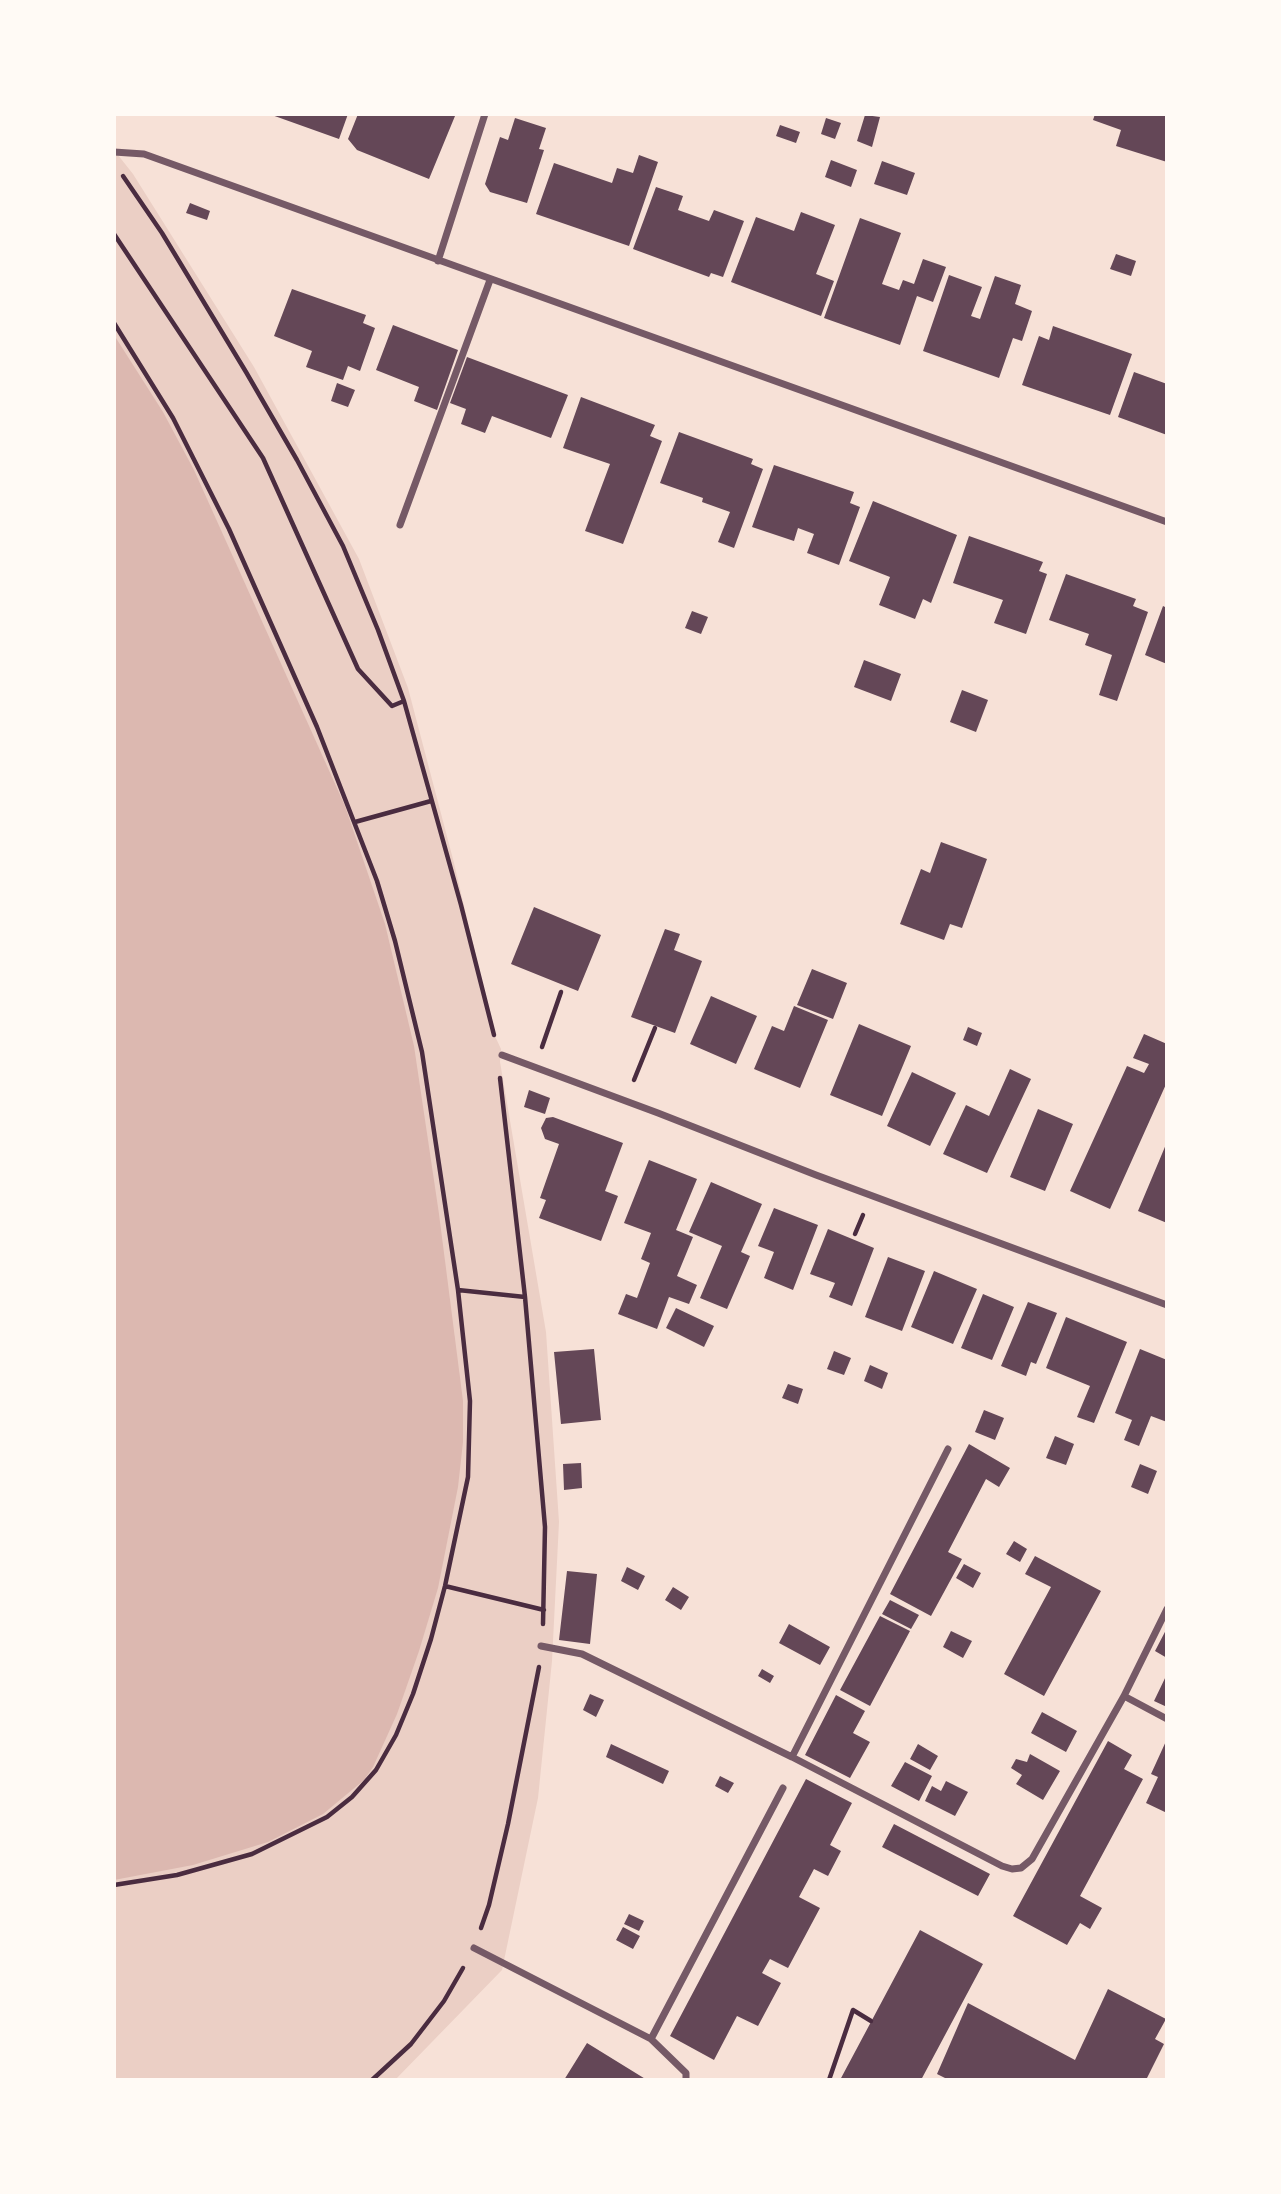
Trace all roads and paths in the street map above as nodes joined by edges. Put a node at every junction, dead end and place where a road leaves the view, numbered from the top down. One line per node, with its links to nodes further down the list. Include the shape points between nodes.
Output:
1 (485, 114): 5 (street)
2 (114, 152): 5 (street, via 144,154)
3 (121, 174): 10 (path, via 162,233 297,460 343,546)
4 (114, 234): 10 (path, via 263,458 358,669 392,706)
5 (438, 261): 6 (street)
6 (490, 279): 8 (street); 9 (street)
7 (114, 323): 12 (path, via 201,471)
8 (1167, 522)
9 (400, 525)
10 (404, 701): 11 (path)
11 (431, 801): 12 (path); 15 (path)
12 (355, 822): 22 (path, via 395,941 422,1052)
13 (561, 992): 16 (path)
14 (655, 1028): 19 (path)
15 (495, 1044)
16 (541, 1049)
17 (502, 1055): 24 (street)
18 (499, 1069): 23 (path)
19 (633, 1083)
20 (866, 1208): 21 (path)
21 (855, 1234)
22 (458, 1290): 23 (path); 26 (path, via 470,1401 468,1478)
23 (525, 1297): 28 (path, via 545,1527)
24 (1167, 1305)
25 (948, 1448): 32 (street)
26 (445, 1586): 28 (path); 34 (path, via 396,1735 376,1770 352,1797 327,1816 252,1854 177,1875)
27 (1167, 1609): 30 (street)
28 (544, 1610): 29 (path)
29 (541, 1646): 32 (street, via 582,1654); 35 (path, via 509,1824)
30 (1124, 1696): 31 (street); 32 (street, via 1032,1859 1012,1869)
31 (1167, 1719)
32 (792, 1757)
33 (783, 1788): 37 (street)
34 (114, 1885)
35 (474, 1948): 37 (street); 38 (path, via 444,2001 411,2043)
36 (871, 2021): 40 (path, via 853,2010)
37 (650, 2039): 39 (street, via 686,2073)
38 (372, 2080)
39 (687, 2080)
40 (829, 2080)

